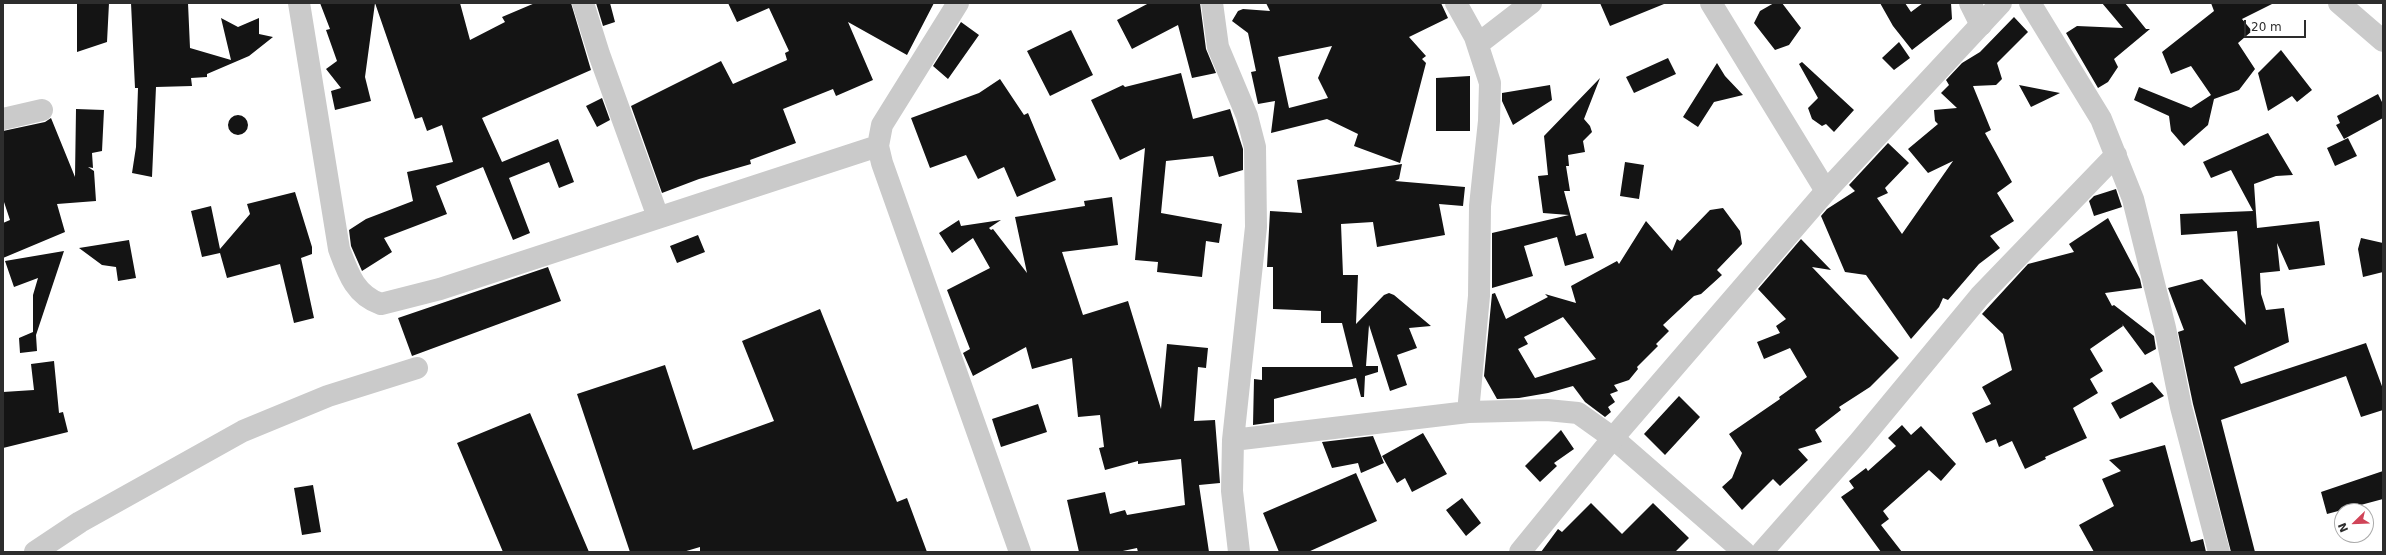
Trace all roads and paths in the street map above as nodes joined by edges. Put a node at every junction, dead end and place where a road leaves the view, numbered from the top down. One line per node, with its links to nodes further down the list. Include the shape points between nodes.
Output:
1 (299, 3): 20 (street, via 339,249 353,284 374,302 398,302)
2 (583, 3): 20 (street)
3 (958, 3): 17 (street, via 882,125)
4 (1212, 3): 24 (street, via 1218,47 1248,116 1255,147 1256,227)
5 (1456, 3): 14 (street)
6 (1531, 3): 14 (street)
7 (1711, 3): 19 (street)
8 (1970, 3): 12 (street)
9 (2001, 3): 12 (street)
10 (2030, 3): 18 (street, via 2101,119)
11 (2339, 3): 13 (street)
12 (1982, 25): 19 (street)
13 (2383, 41)
14 (1478, 44): 22 (street, via 1490,83 1489,121 1480,206 1478,296)
15 (42, 110): 16 (street)
16 (3, 119)
17 (878, 146): 20 (street); 26 (street)
18 (2116, 155): 30 (street, via 1980,296 1859,442); 31 (street, via 2133,200 2147,252 2181,407)
19 (1826, 191): 23 (street)
20 (658, 217)
21 (417, 368): 25 (street, via 328,396 243,431 80,522)
22 (1468, 412): 23 (street, via 1547,410 1578,413); 24 (street)
23 (1613, 438): 28 (street); 29 (street)
24 (1233, 440): 27 (street, via 1232,491)
25 (35, 552)
26 (1020, 552)
27 (1239, 552)
28 (1520, 552)
29 (1744, 552)
30 (1762, 552)
31 (2219, 552)

